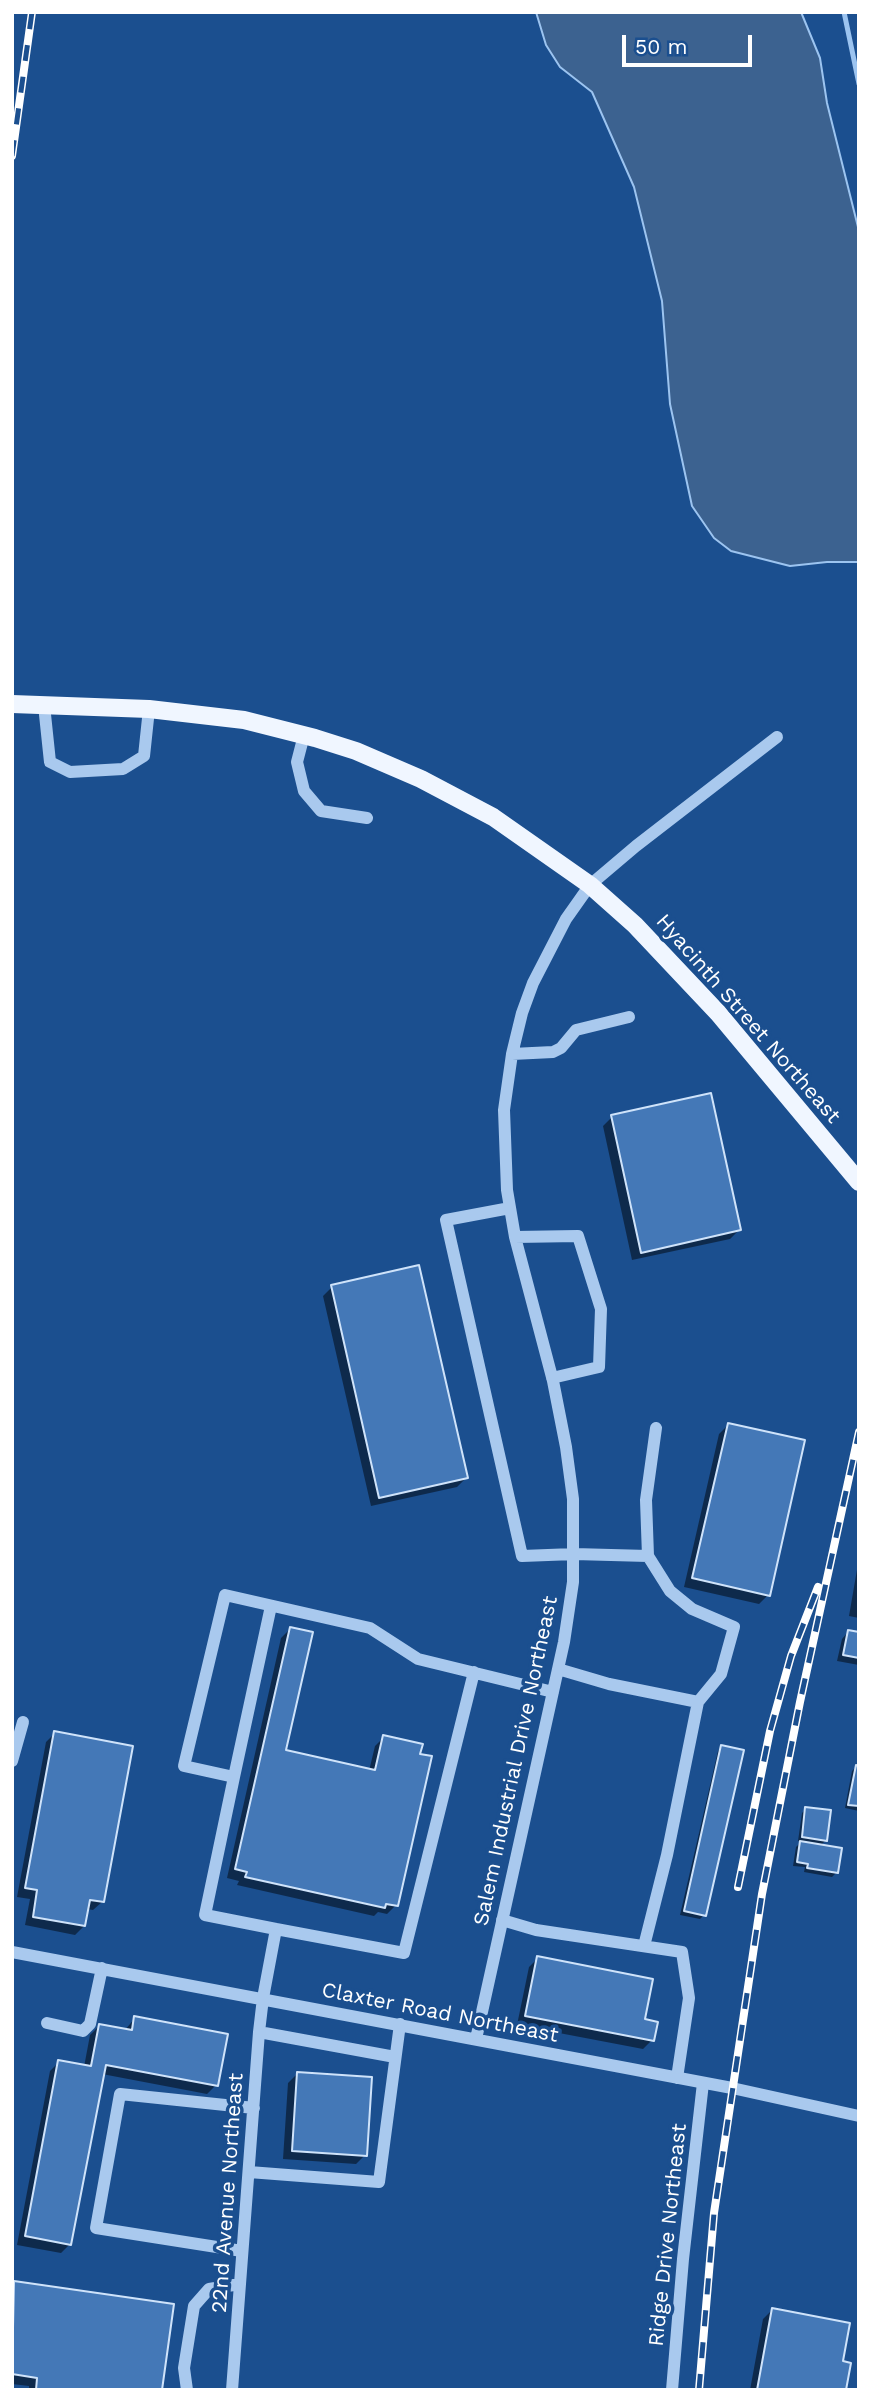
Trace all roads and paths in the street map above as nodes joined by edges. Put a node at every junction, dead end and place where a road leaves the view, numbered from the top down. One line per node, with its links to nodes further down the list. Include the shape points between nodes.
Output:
1 (12, 704): 2 (main road, Hyacinth Street Northeast)
2 (44, 705): 3 (main road, Hyacinth Street Northeast); 3 (street, via 50,762 69,772 123,769 144,756)
3 (149, 709): 4 (main road, Hyacinth Street Northeast, via 244,720)
4 (304, 735): 6 (street, via 297,762 304,791 321,811); 7 (main road, Hyacinth Street Northeast, via 366,755 452,794 494,817)
5 (777, 737): 7 (street, Salem Industrial Drive Northeast)
6 (367, 818)
7 (590, 885): 9 (street, Salem Industrial Drive Northeast, via 566,919 533,983); 10 (main road, Hyacinth Street Northeast, via 635,925 718,1013)
8 (629, 1017): 9 (street, via 576,1030 554,1052)
9 (512, 1054): 11 (street, Salem Industrial Drive Northeast, via 504,1110)
10 (859, 1182)
11 (510, 1208): 12 (street, Salem Industrial Drive Northeast); 15 (street, via 446,1220 522,1556)
12 (515, 1237): 13 (street, Salem Industrial Drive Northeast); 13 (street, via 578,1236 601,1309 599,1367)
13 (552, 1378): 15 (street, Salem Industrial Drive Northeast, via 573,1499)
14 (656, 1428): 16 (street, via 646,1500)
15 (574, 1554): 16 (street); 18 (street, Salem Industrial Drive Northeast)
16 (648, 1556): 21 (street, via 670,1591 692,1609 734,1627 721,1674)
17 (271, 1606): 19 (street, via 370,1628 418,1659); 24 (street); 24 (street, via 225,1595 184,1766)
18 (558, 1670): 20 (street, Salem Industrial Drive Northeast); 21 (street)
19 (474, 1672): 20 (street); 26 (street, via 404,1953)
20 (553, 1692): 25 (street, Salem Industrial Drive Northeast)
21 (698, 1702): 27 (street)
22 (23, 1723): 23 (street)
23 (12, 1760)
24 (234, 1777): 26 (street, via 205,1915)
25 (502, 1920): 27 (street, via 536,1930); 34 (street, Salem Industrial Drive Northeast)
26 (276, 1929): 30 (street, 22nd Avenue Northeast)
27 (644, 1946): 36 (street, via 682,1952 689,1998)
28 (12, 1952): 29 (street, Claxter Road Northeast)
29 (102, 1968): 30 (street, Claxter Road Northeast); 31 (street, via 90,2024 83,2031)
30 (263, 1998): 32 (street, Claxter Road Northeast); 33 (street, 22nd Avenue Northeast)
31 (47, 2023)
32 (400, 2024): 34 (street, Claxter Road Northeast); 35 (street)
33 (259, 2032): 35 (street); 39 (street, 22nd Avenue Northeast)
34 (475, 2039): 36 (street, Claxter Road Northeast)
35 (395, 2057): 42 (street, via 379,2182)
36 (677, 2078): 37 (street, Claxter Road Northeast)
37 (703, 2083): 40 (street, Claxter Road Northeast); 47 (street, Ridge Drive Northeast)
38 (859, 2107): 40 (street)
39 (254, 2108): 42 (street, 22nd Avenue Northeast); 43 (street, via 120,2094 96,2228)
40 (842, 2112): 41 (street, Claxter Road Northeast)
41 (859, 2116)
42 (249, 2172): 43 (street, 22nd Avenue Northeast)
43 (242, 2251): 44 (street, 22nd Avenue Northeast)
44 (240, 2284): 45 (street, via 209,2289 194,2306 184,2368); 46 (street, 22nd Avenue Northeast)
45 (187, 2390)
46 (232, 2390)
47 (672, 2390)

